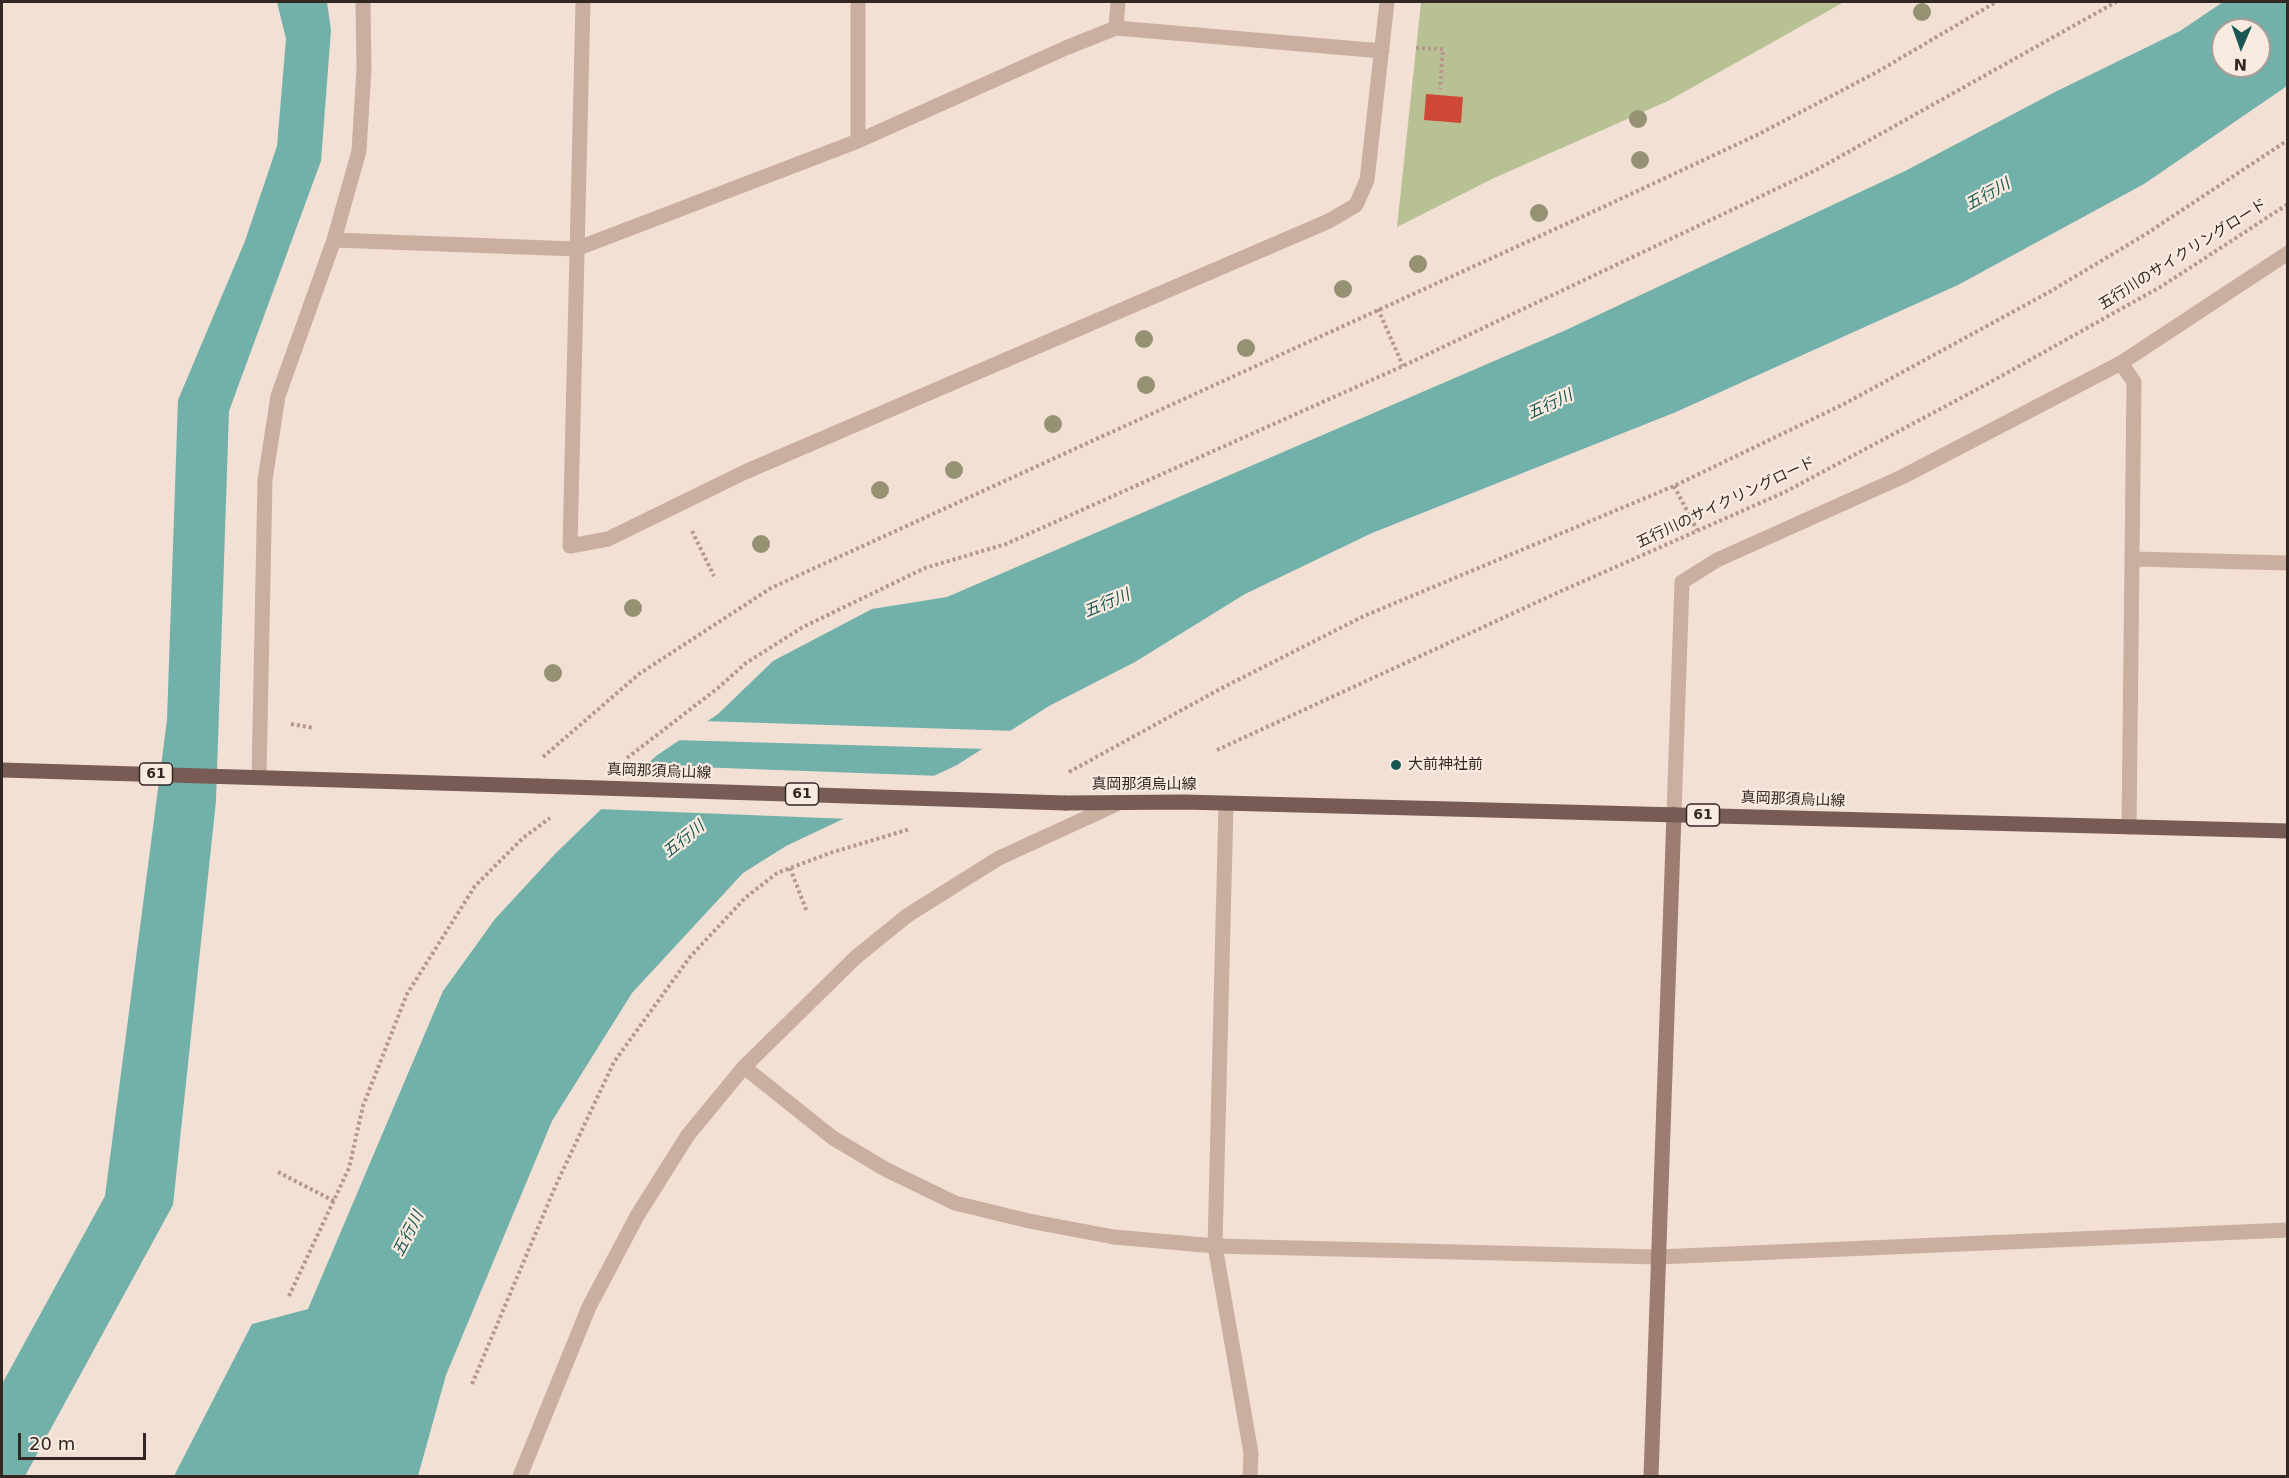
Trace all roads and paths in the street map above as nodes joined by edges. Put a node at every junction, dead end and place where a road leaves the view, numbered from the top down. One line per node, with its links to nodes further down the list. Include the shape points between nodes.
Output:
1 (363, 2): 15 (street, via 360,151)
2 (583, 2): 16 (street)
3 (858, 2): 13 (street)
4 (1118, 2): 8 (street)
5 (1388, 2): 10 (street)
6 (1996, 2): 18 (path, via 1877,72 1758,134)
7 (2116, 2): 20 (path, via 1816,170)
8 (1116, 28): 10 (street); 13 (street)
9 (1416, 48): 11 (path, via 1443,49)
10 (1382, 51): 16 (street, via 1368,180 1356,205 1329,221 745,472 608,539 570,546)
11 (1440, 89)
12 (2288, 140): 21 (path, via 2146,234 2050,291 1844,404)
13 (858, 141): 16 (street)
14 (2288, 204): 23 (path, 五行川のサイクリングロード, via 2162,286 1987,384 1785,492)
15 (334, 240): 16 (street); 31 (street, via 278,396 265,480)
16 (576, 249)
17 (2288, 253): 19 (street)
18 (1378, 309): 20 (path); 32 (path, via 771,588 639,674)
19 (2121, 363): 24 (street, via 2134,382); 35 (street, via 1902,477 1717,560 1682,582)
20 (1403, 366): 28 (path, via 1006,544 924,568 802,627 746,663)
21 (1674, 486): 23 (path); 30 (path, via 1364,616)
22 (691, 528): 26 (path)
23 (1697, 530): 27 (path, 五行川のサイクリングロード)
24 (2134, 559): 25 (street); 37 (street)
25 (2288, 563)
26 (714, 576)
27 (1217, 750)
28 (625, 759)
29 (2, 770): 31 (main road, 真岡那須烏山線 / 61)
30 (1069, 772)
31 (259, 777): 32 (main road, 真岡那須烏山線 / 61)
32 (510, 784): 33 (main road, 真岡那須烏山線 / 61, bridge)
33 (1119, 803): 34 (main road, 真岡那須烏山線 / 61); 42 (street, via 999,858 908,915 856,957)
34 (1226, 804): 35 (main road, 真岡那須烏山線 / 61); 46 (street)
35 (1674, 814): 37 (main road, 真岡那須烏山線 / 61); 47 (street)
36 (551, 816): 44 (path, via 475,886 407,994 363,1106 348,1168)
37 (2129, 827): 39 (main road, 真岡那須烏山線 / 61)
38 (915, 828): 40 (path)
39 (2288, 831)
40 (790, 868): 41 (path); 49 (path, via 744,898 690,957 614,1062 556,1185)
41 (807, 912)
42 (744, 1067): 46 (street, via 833,1138 955,1203 1114,1237); 50 (street, via 688,1135 638,1216 589,1307)
43 (278, 1172): 44 (path)
44 (334, 1202): 48 (path)
45 (2288, 1230): 47 (street)
46 (1215, 1246): 47 (street); 51 (street, via 1251,1453)
47 (1658, 1257): 52 (street)
48 (289, 1296)
49 (472, 1384)
50 (520, 1476)
51 (1250, 1476)
52 (1651, 1476)

